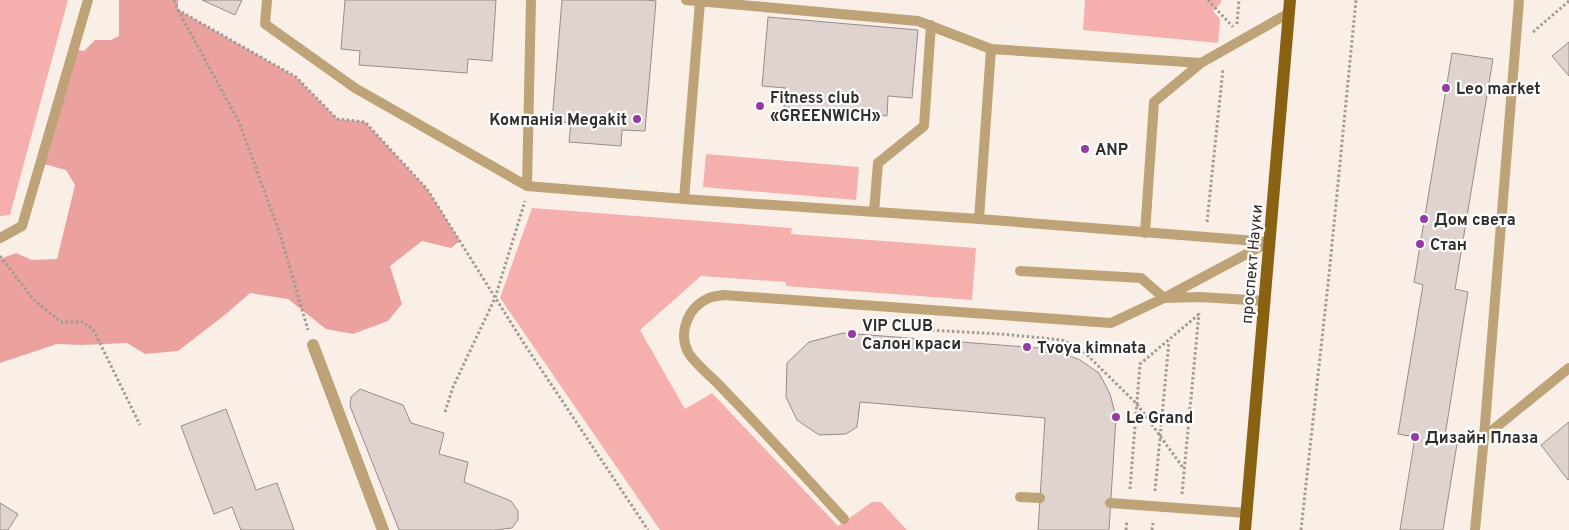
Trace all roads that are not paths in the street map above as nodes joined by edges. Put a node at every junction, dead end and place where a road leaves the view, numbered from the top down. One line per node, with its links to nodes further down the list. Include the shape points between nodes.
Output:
1 (88, 0): 17 (lane, via 22,226)
2 (267, 0): 12 (lane, via 265,24 355,88)
3 (530, 0): 12 (lane)
4 (686, 0): 7 (lane)
5 (1290, 0): 8 (main road, проспект Науки)
6 (1519, 0): 24 (lane)
7 (700, 2): 9 (lane, via 918,20); 13 (lane)
8 (1289, 13): 11 (lane); 18 (main road, проспект Науки)
9 (931, 25): 10 (lane); 14 (lane, via 924,126 878,163)
10 (991, 49): 11 (lane); 15 (lane)
11 (1201, 63): 16 (lane, via 1154,102)
12 (527, 186): 13 (lane)
13 (684, 199): 14 (lane)
14 (874, 212): 15 (lane)
15 (979, 219): 16 (lane)
16 (1144, 233): 18 (lane)
17 (0, 238)
18 (1269, 242): 20 (lane); 21 (main road, проспект Науки)
19 (1020, 271): 20 (lane, via 1141,278)
20 (1164, 298): 21 (lane); 29 (lane, via 1111,323 724,295 698,304 684,328 688,354)
21 (1265, 300): 28 (main road, проспект Науки)
22 (313, 344): 30 (street)
23 (1569, 368): 24 (lane)
24 (1484, 437): 32 (lane)
25 (1020, 497): 26 (lane)
26 (1040, 498)
27 (1110, 503): 28 (lane)
28 (1246, 513): 31 (main road, проспект Науки)
29 (844, 519)
30 (383, 530)
31 (1245, 530)
32 (1475, 530)

